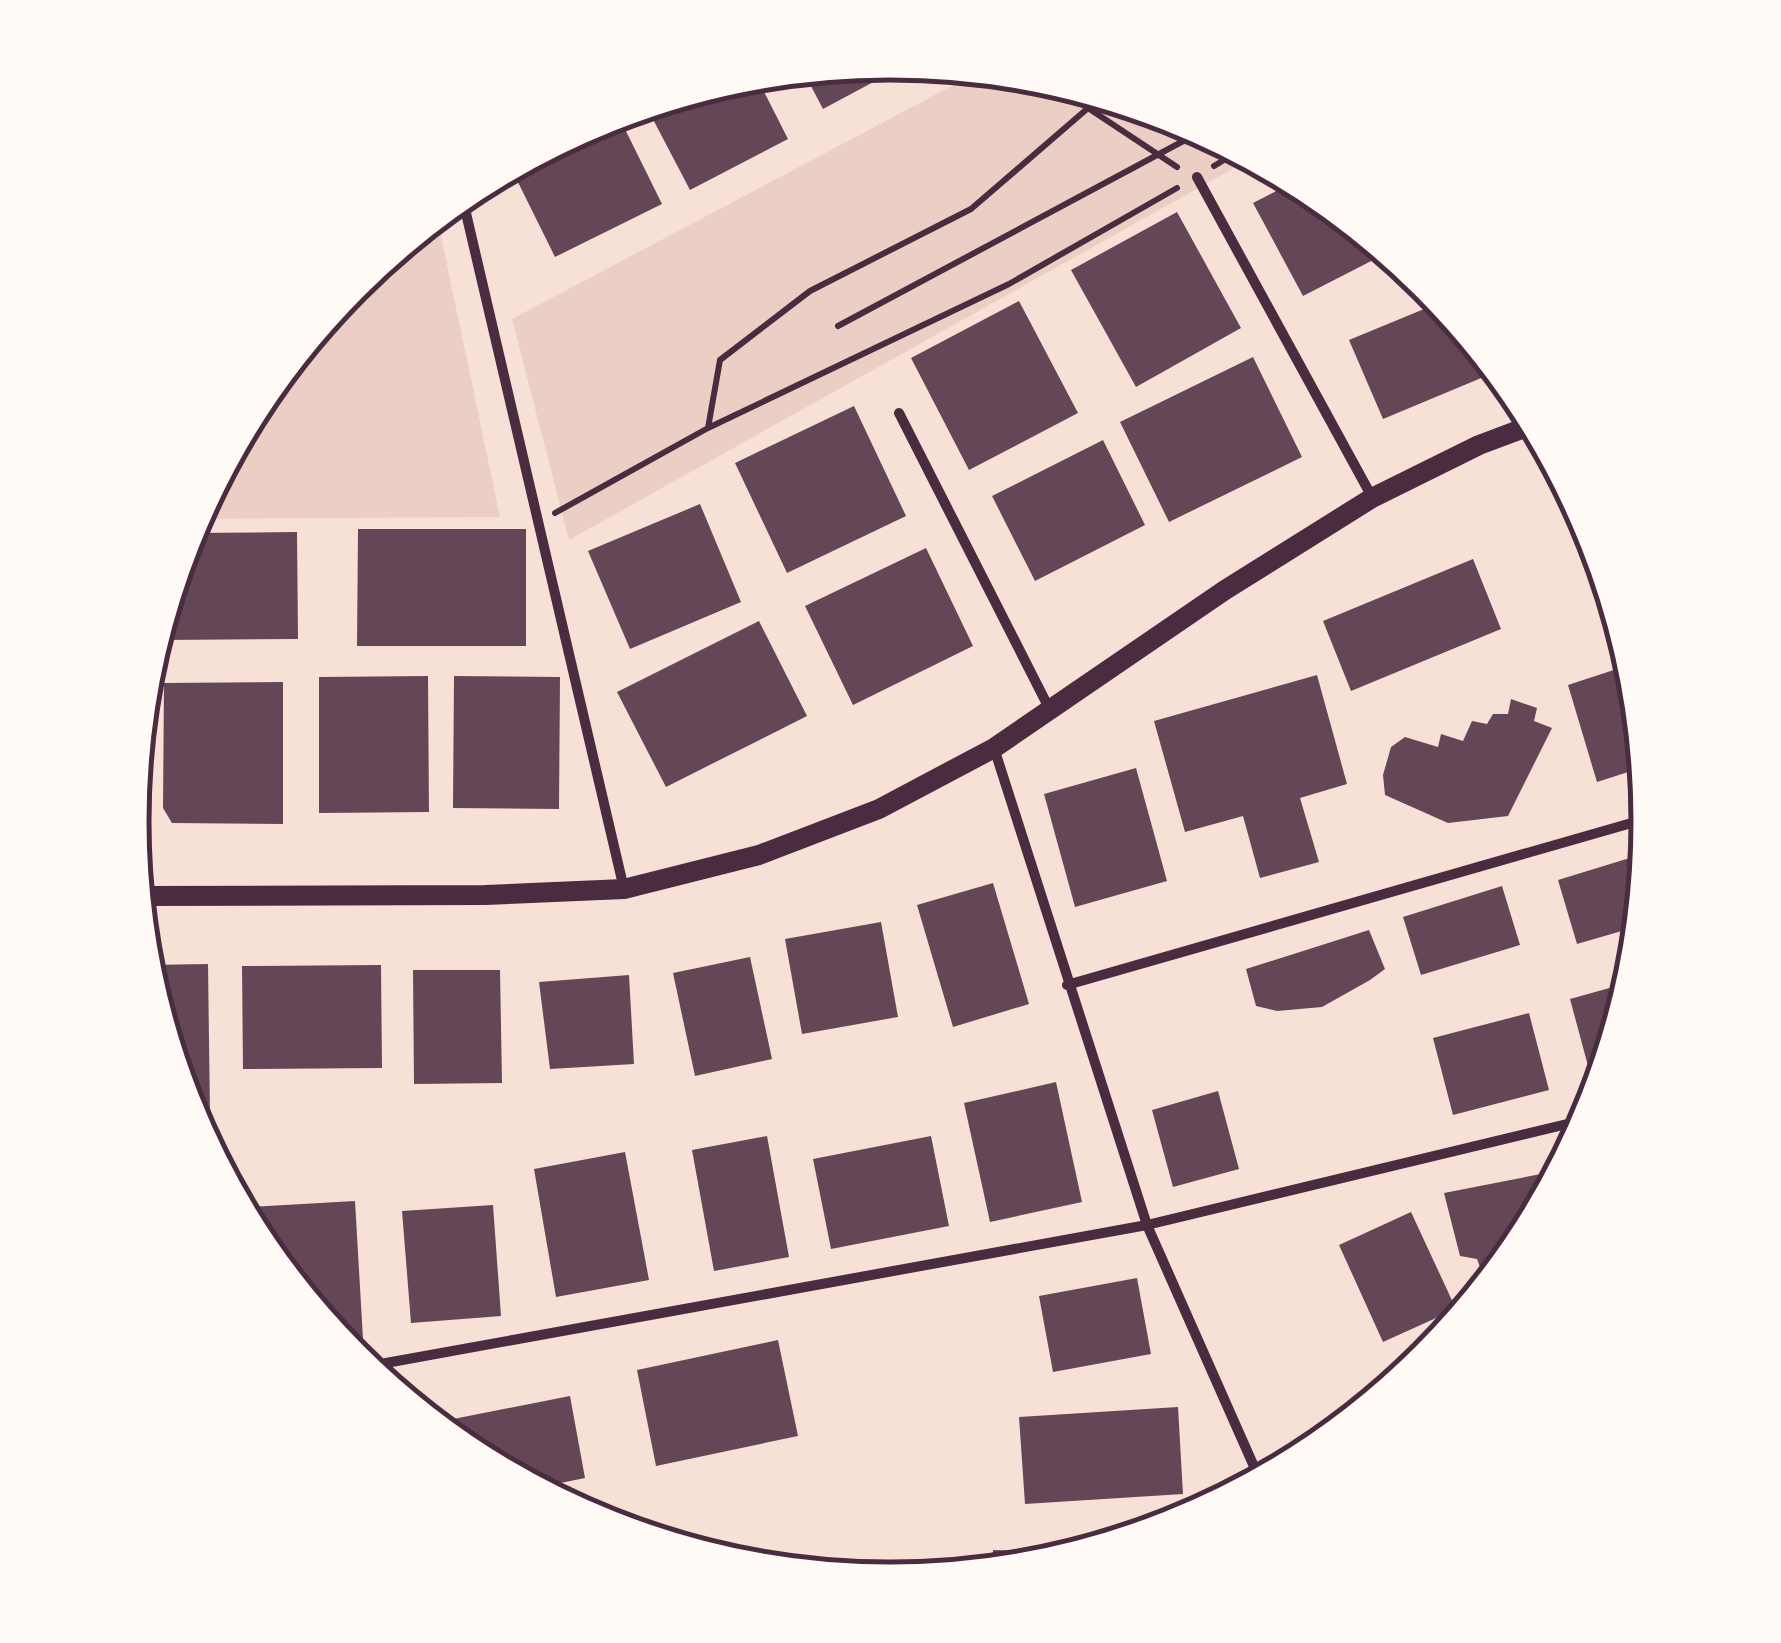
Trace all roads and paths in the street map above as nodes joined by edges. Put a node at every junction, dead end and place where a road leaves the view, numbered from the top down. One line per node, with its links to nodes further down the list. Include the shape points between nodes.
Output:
1 (1088, 108): 3 (path); 8 (path, via 970,210 810,291 720,360)
2 (1184, 141): 3 (path)
3 (1155, 156): 4 (path); 6 (path)
4 (1196, 177): 8 (path, via 1009,284); 10 (street)
5 (466, 214): 11 (street)
6 (838, 326)
7 (899, 413): 12 (street)
8 (708, 428): 11 (path)
9 (1520, 430): 10 (main road)
10 (1372, 498): 12 (main road)
11 (541, 521): 15 (street)
12 (1050, 710): 13 (main road)
13 (994, 748): 15 (main road, via 879,809 759,855); 17 (street)
14 (1632, 823): 17 (street)
15 (624, 888): 16 (main road)
16 (153, 896)
17 (1067, 984): 19 (street)
18 (1567, 1124): 19 (street)
19 (1147, 1225): 20 (street); 21 (street)
20 (384, 1362)
21 (1254, 1467)

